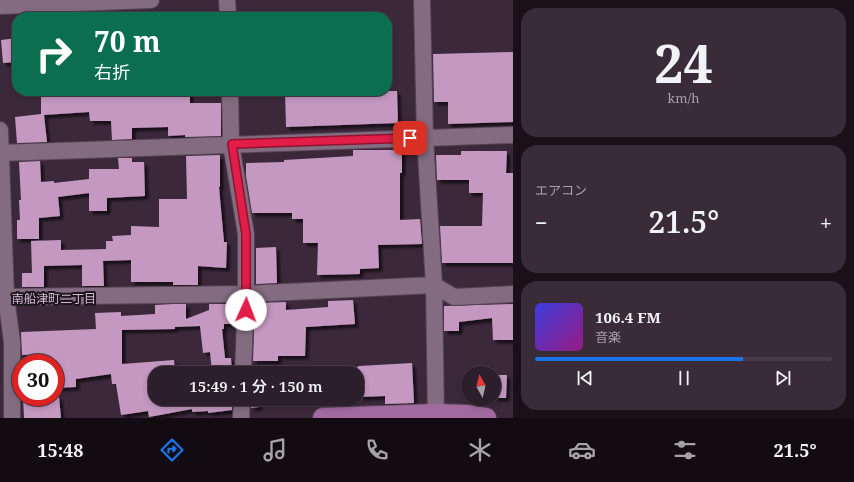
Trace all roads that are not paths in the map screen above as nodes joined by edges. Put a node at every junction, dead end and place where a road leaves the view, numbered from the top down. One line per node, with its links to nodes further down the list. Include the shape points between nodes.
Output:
1 (151, 0): 4 (street)
2 (227, 0): 5 (street)
3 (422, 0): 9 (street)
4 (0, 6)
5 (228, 12)
6 (230, 96): 10 (street)
7 (0, 130): 11 (street)
8 (513, 135): 9 (street)
9 (425, 138): 10 (street); 12 (street)
10 (232, 144): 11 (street); 13 (street, via 246,234)
11 (1, 153): 15 (street)
12 (434, 285): 13 (street); 14 (street, via 454,297); 18 (street)
13 (246, 294): 15 (street); 16 (street)
14 (513, 294)
15 (3, 297): 19 (street, via 12,342)
16 (243, 366)
17 (242, 406): 20 (street)
18 (436, 416): 21 (main road); 22 (main road, via 467,415)
19 (12, 418)
20 (241, 418)
21 (323, 418)
22 (486, 418)

